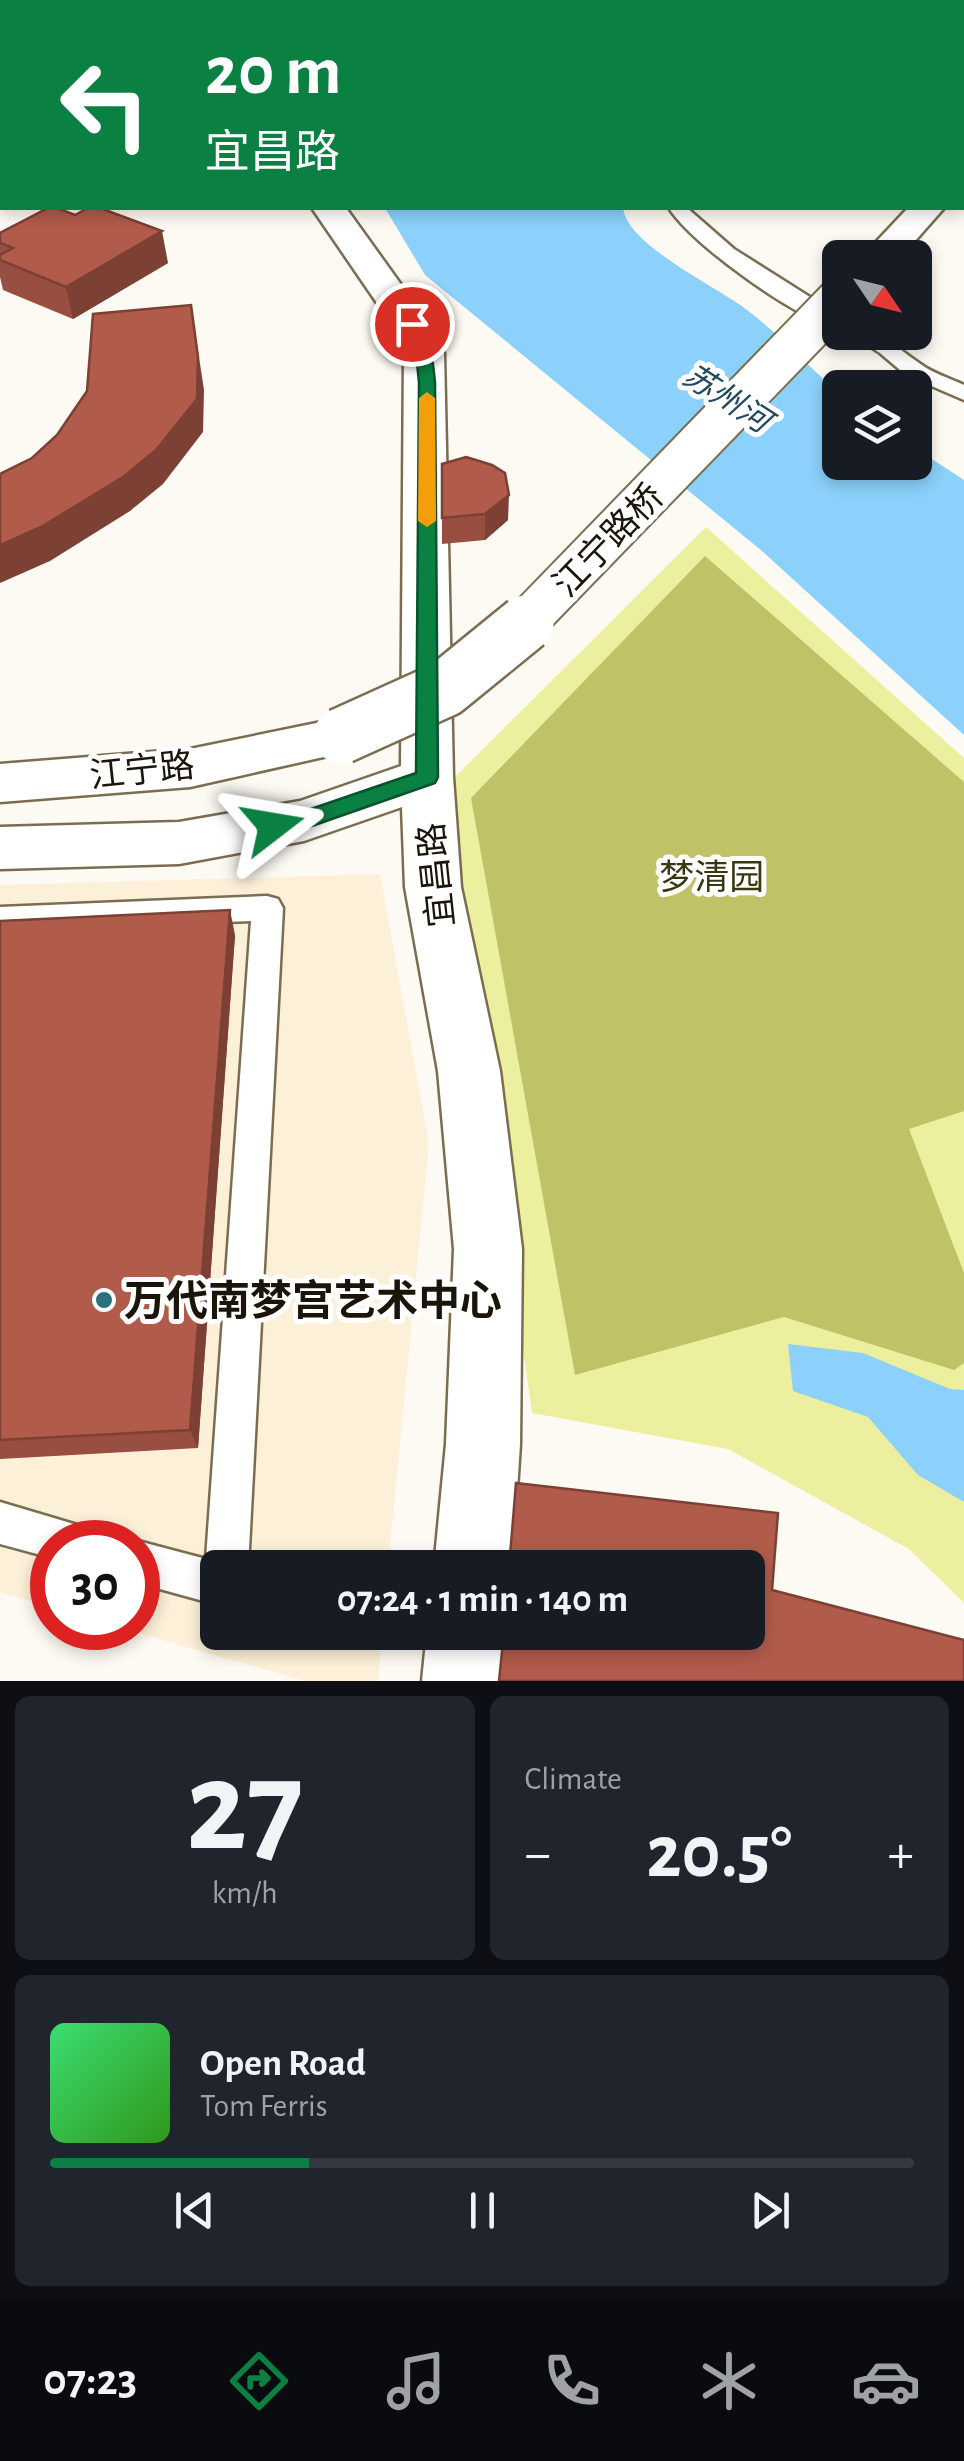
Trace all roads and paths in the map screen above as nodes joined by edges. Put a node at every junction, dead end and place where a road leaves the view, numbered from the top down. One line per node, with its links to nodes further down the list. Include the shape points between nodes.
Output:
1 (330, 210): 10 (street, 宜昌路, via 412,324 424,353)
2 (680, 210): 5 (lane, via 720,246)
3 (925, 210): 4 (street)
4 (896, 240)
5 (822, 312)
6 (822, 317): 9 (street, 江宁路桥, bridge, via 540,611 445,689)
7 (890, 350): 8 (lane, via 914,370)
8 (964, 393)
9 (341, 736): 11 (street, 江宁路, via 190,768)
10 (427, 777): 12 (street, via 304,820 179,843); 17 (street, 宜昌路, via 432,887 469,1071 488,1249)
11 (0, 783)
12 (0, 848)
13 (0, 919): 16 (lane, via 267,908)
14 (0, 1523): 15 (lane)
15 (30, 1531)
16 (228, 1550)
17 (474, 1550)
18 (160, 1568): 19 (lane)
19 (200, 1579)
20 (467, 1650): 21 (street)
21 (464, 1681)

